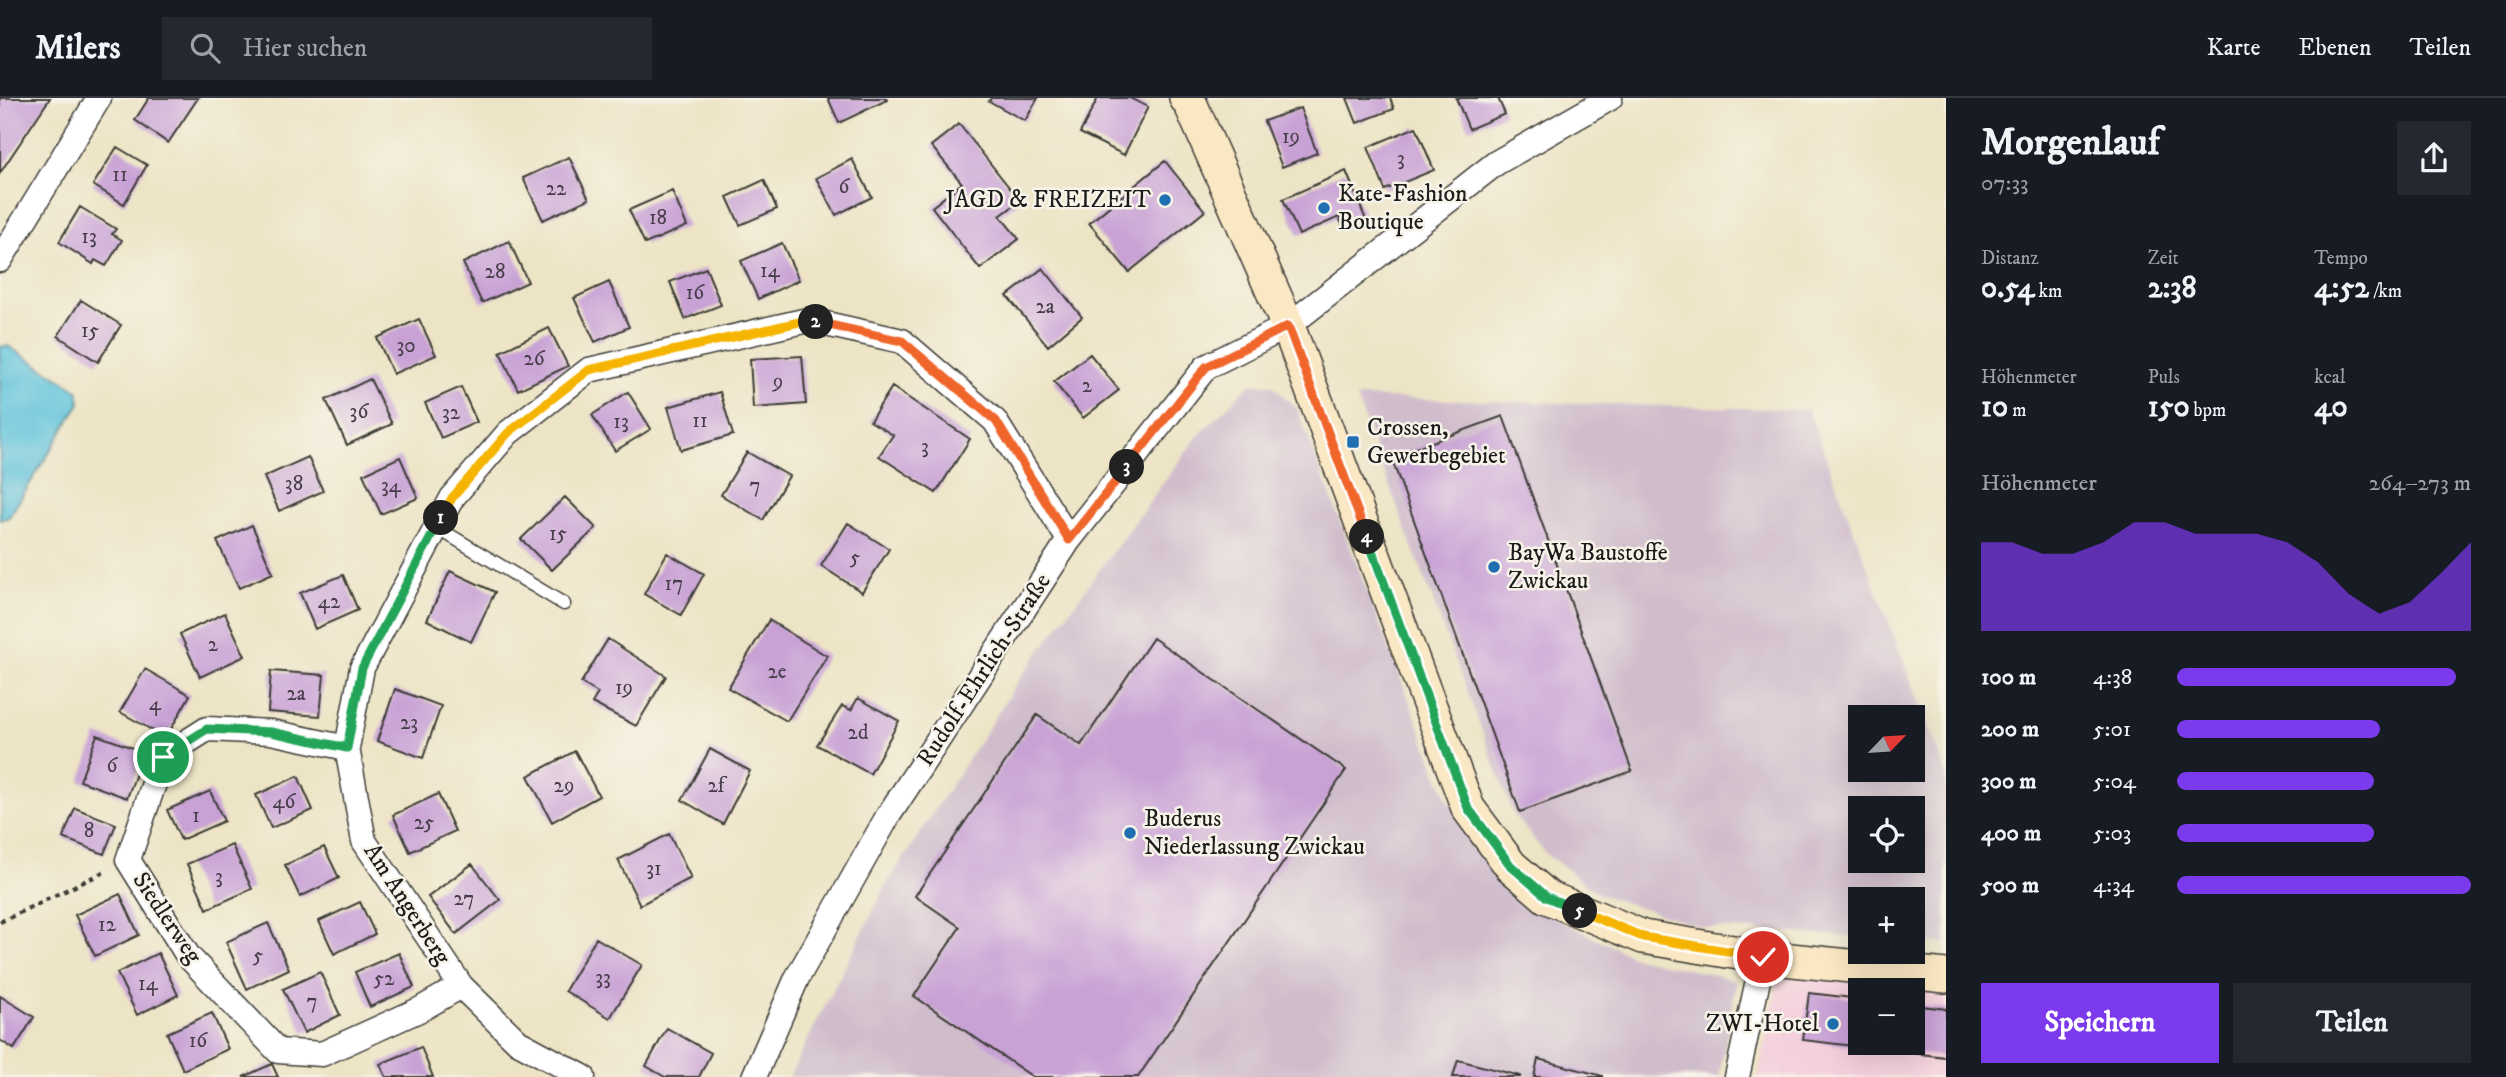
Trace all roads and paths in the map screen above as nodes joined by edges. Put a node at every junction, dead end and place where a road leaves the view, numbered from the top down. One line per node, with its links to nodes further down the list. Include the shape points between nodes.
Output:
1 (99, 98): 4 (street)
2 (1186, 98): 5 (street)
3 (1609, 98): 5 (street, Rudolf-Ehrlich-Straße, via 1496,163)
4 (0, 260)
5 (1288, 326): 7 (street, Rudolf-Ehrlich-Straße, via 1206,367); 12 (street, via 1468,808 1511,866 1547,897 1643,937)
6 (436, 527): 7 (street, Am Angerberg, via 452,498 508,433 589,370 808,320 902,341 996,421); 8 (lane); 9 (street, Am Angerberg, via 362,668)
7 (1069, 540): 16 (street, Rudolf-Ehrlich-Straße, via 888,816 797,978)
8 (564, 604)
9 (347, 748): 10 (street, Siedlerweg, via 271,732 207,729 163,757); 14 (street, Am Angerberg, via 364,841)
10 (128, 860): 11 (path); 14 (street, Siedlerweg, via 188,956 278,1051 322,1054)
11 (0, 922)
12 (1763, 957): 13 (street); 17 (street)
13 (1946, 976)
14 (461, 986): 15 (street, Am Angerberg, via 518,1042)
15 (583, 1077)
16 (754, 1077)
17 (1737, 1077)

